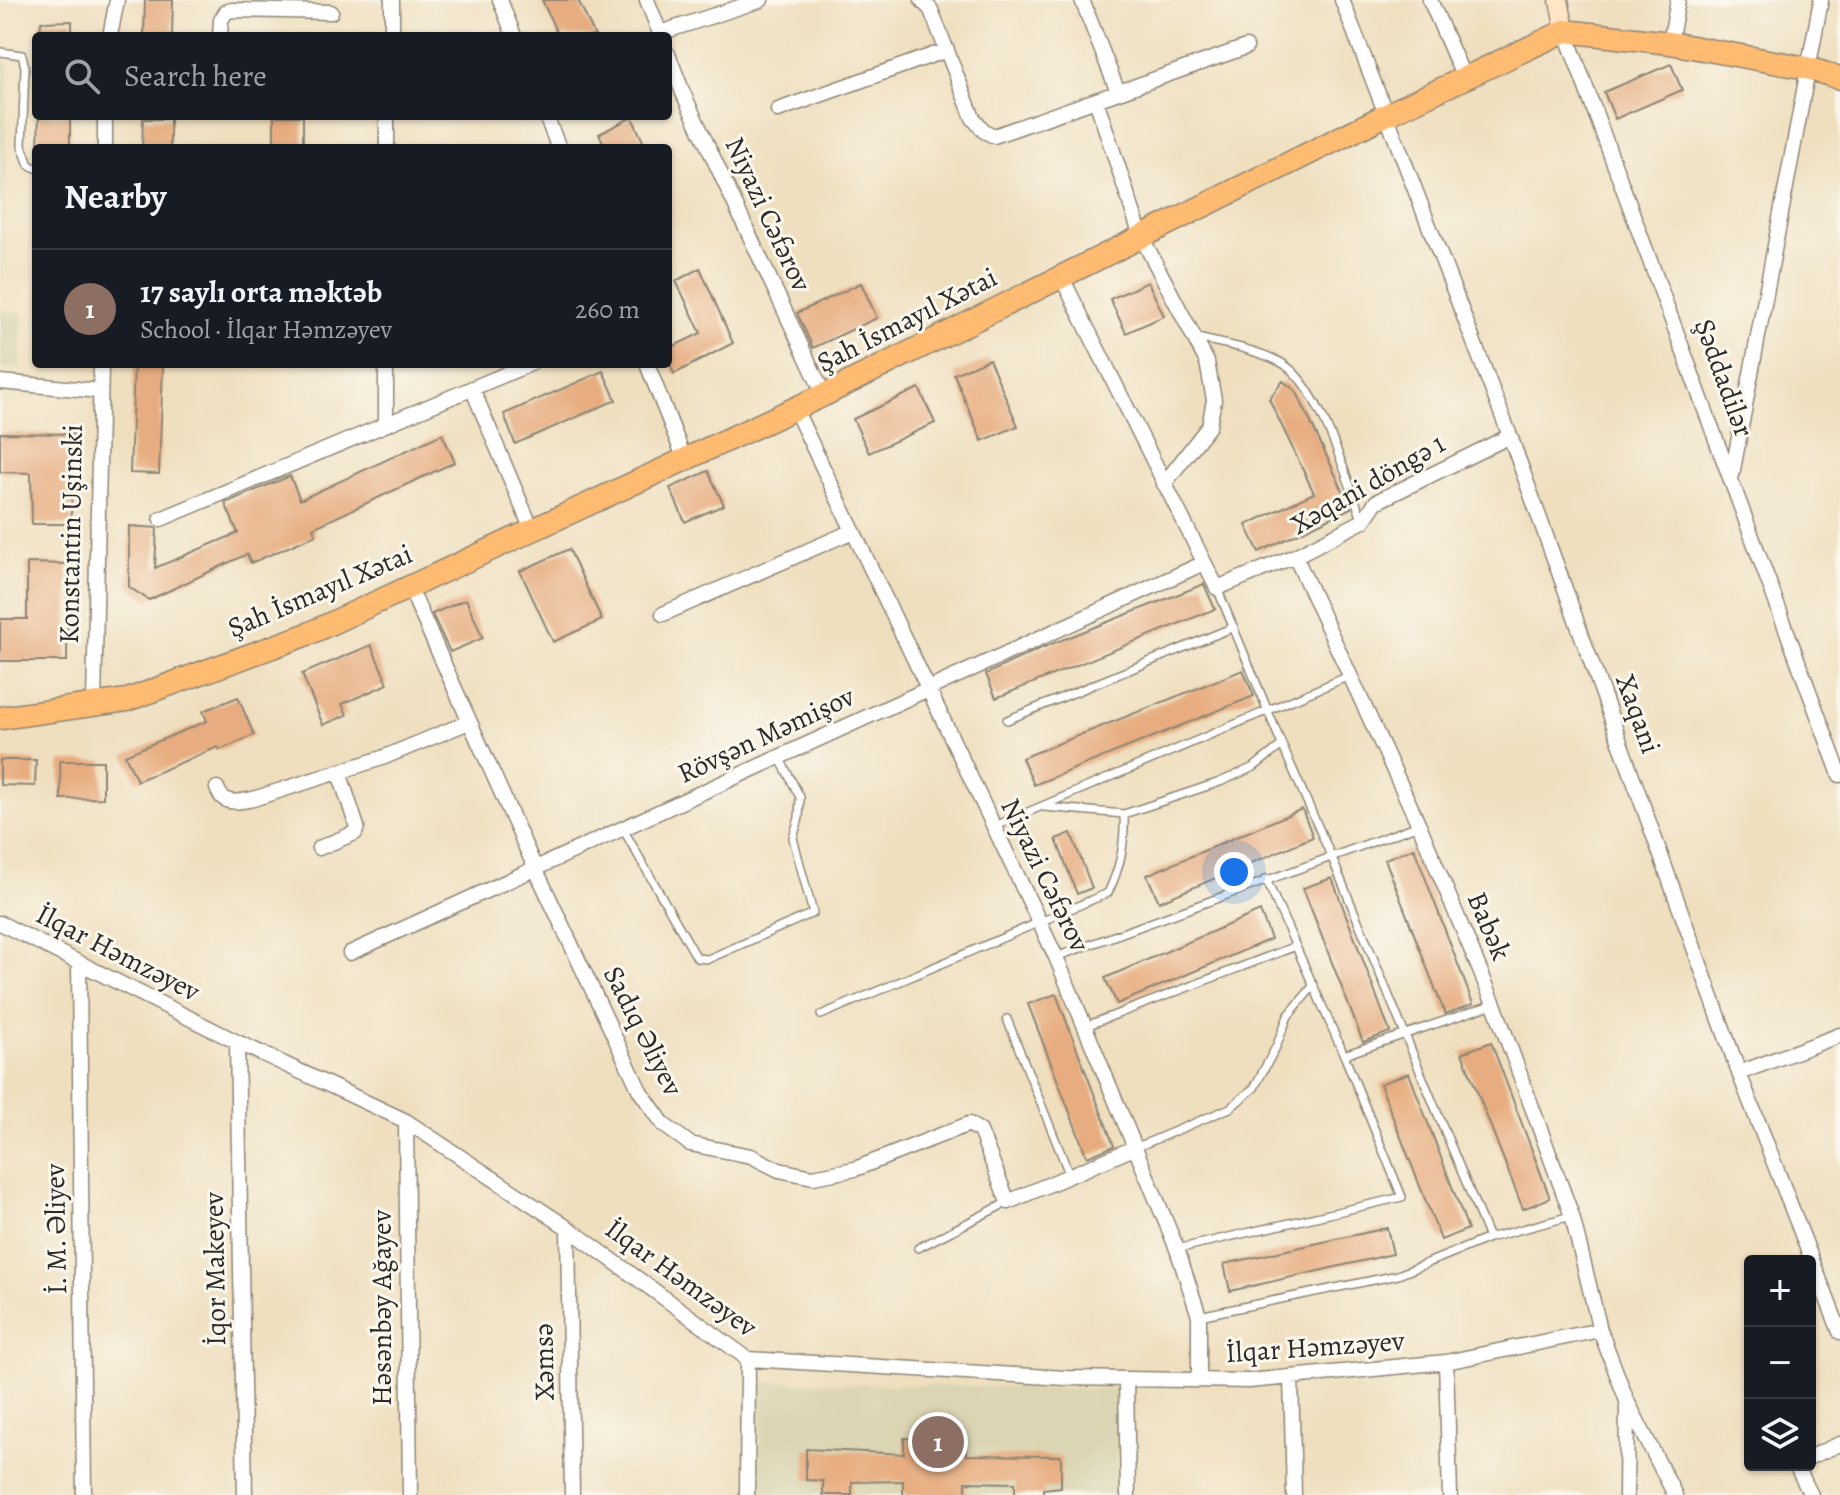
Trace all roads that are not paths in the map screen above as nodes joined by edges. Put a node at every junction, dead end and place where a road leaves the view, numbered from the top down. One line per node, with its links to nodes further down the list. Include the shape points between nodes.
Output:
1 (117, 0): 15 (street)
2 (392, 0): 17 (street)
3 (500, 0): 18 (street)
4 (647, 0): 19 (street)
5 (761, 0): 20 (street)
6 (922, 0): 23 (street)
7 (1082, 0): 29 (street)
8 (1342, 0): 32 (street, Xaqani)
9 (1430, 0): 27 (street)
10 (1559, 0): 14 (street, Şəddadilər)
11 (1678, 0): 21 (street)
12 (1821, 0): 26 (street)
13 (331, 12): 16 (street, via 232,10 221,20)
14 (1565, 31): 21 (main road); 27 (main road, Şah İsmayıl Xətai); 55 (street, Şəddadilər)
15 (111, 32)
16 (220, 32)
17 (392, 32)
18 (512, 32)
19 (660, 32)
20 (667, 32)
21 (1670, 43): 26 (main road)
22 (1246, 47): 29 (street)
23 (947, 50): 30 (street, via 973,118 994,136); 31 (street)
24 (0, 52): 39 (lane, via 22,55 22,146)
25 (672, 64): 50 (street, Niyazi Cəfərov)
26 (1807, 68): 28 (main road); 55 (street)
27 (1464, 78): 32 (main road, Şah İsmayıl Xətai)
28 (1840, 78)
29 (1118, 92): 30 (street)
30 (1096, 100): 40 (street)
31 (778, 110)
32 (1388, 114): 40 (main road, Şah İsmayıl Xətai); 53 (street, Xaqani)
33 (105, 120): 36 (street)
34 (387, 120): 37 (street)
35 (548, 120): 38 (street)
36 (105, 144)
37 (387, 144)
38 (557, 144)
39 (32, 166)
40 (1141, 236): 41 (main road, Şah İsmayıl Xətai); 42 (street)
41 (1061, 276): 50 (main road, Şah İsmayıl Xətai); 56 (street)
42 (1194, 338): 56 (street, via 1207,362 1214,400 1209,426); 58 (lane, via 1280,362 1299,376 1321,414)
43 (101, 368): 49 (street, Konstantin Uşinski)
44 (386, 368): 52 (street)
45 (520, 368): 48 (street)
46 (649, 368): 54 (street)
47 (0, 382): 49 (street)
48 (472, 388): 52 (street); 59 (street)
49 (100, 391): 69 (street, Konstantin Uşinski)
50 (824, 395): 51 (main road, Şah İsmayıl Xətai)
51 (795, 409): 54 (main road, Şah İsmayıl Xətai); 60 (street, Niyazi Cəfərov)
52 (386, 424): 57 (street)
53 (1510, 436): 58 (street, Xəqani döngə 1, via 1376,502); 103 (street, Xaqani)
54 (685, 460): 59 (main road, Şah İsmayıl Xətai)
55 (1731, 478): 77 (street, Şəddadilər)
56 (1164, 484): 62 (street)
57 (161, 519)
58 (1363, 521): 61 (street, Xəqani döngə 1)
59 (532, 530): 63 (main road, Şah İsmayıl Xətai)
60 (853, 531): 65 (street); 68 (street, Niyazi Cəfərov)
61 (1295, 556): 64 (street, Xəqani döngə 1); 67 (street, Babək)
62 (1204, 563): 64 (street); 68 (street, Rövşən Məmişov)
63 (409, 586): 69 (main road, Şah İsmayıl Xətai, via 308,634 127,700); 73 (street, Sadıq Əliyev)
64 (1217, 588): 66 (lane)
65 (663, 614)
66 (1234, 627): 70 (lane); 72 (lane)
67 (1349, 676): 70 (lane); 81 (street, Babək)
68 (928, 688): 75 (street, Rövşən Məmişov); 82 (street, Niyazi Cəfərov)
69 (94, 705): 71 (main road, Şah İsmayıl Xətai)
70 (1268, 710): 74 (lane); 79 (lane)
71 (0, 718)
72 (1007, 720)
73 (469, 722): 76 (street); 86 (street, Sadıq Əliyev)
74 (1282, 745): 80 (lane, via 1254,767 1220,782); 85 (lane)
75 (779, 757): 83 (street, Rövşən Məmişov); 83 (lane, via 800,797 793,838 813,913 708,959 697,958)
76 (339, 772): 78 (street, via 234,803 219,796); 84 (street, via 357,827 355,833)
77 (1840, 775)
78 (217, 788)
79 (1041, 807): 80 (lane); 82 (lane)
80 (1124, 814): 88 (lane, via 1119,871 1108,893)
81 (1419, 825): 85 (lane); 95 (street, Babək)
82 (993, 826): 88 (street, Niyazi Cəfərov)
83 (623, 829): 86 (street, Rövşən Məmişov)
84 (319, 848)
85 (1332, 858): 87 (lane); 99 (lane)
86 (536, 870): 91 (street, Rövşən Məmişov); 107 (street, Sadıq Əliyev, via 640,1091 664,1125 690,1144 751,1156 779,1170 813,1177 855,1169 975,1125)
87 (1266, 879): 90 (lane); 92 (lane)
88 (1039, 922): 92 (street, Niyazi Cəfərov); 96 (lane)
89 (0, 923): 93 (street, İlqar Həmzəyev)
90 (1296, 946): 94 (lane); 98 (lane)
91 (350, 953)
92 (1056, 957): 98 (street, Niyazi Cəfərov)
93 (79, 963): 101 (street, İlqar Həmzəyev); 126 (street, İ. M. Əliyev)
94 (1314, 985): 102 (lane); 105 (lane, via 1288,1016 1254,1088 1230,1108)
95 (1494, 1004): 99 (lane); 108 (street, Babək)
96 (821, 1015)
97 (1007, 1019): 106 (lane)
98 (1086, 1026): 105 (street, Niyazi Cəfərov)
99 (1405, 1034): 102 (lane); 110 (lane)
100 (1840, 1035): 103 (street)
101 (237, 1042): 104 (street, İlqar Həmzəyev); 127 (street, İqor Makeyev)
102 (1344, 1055): 112 (lane, via 1402,1197)
103 (1739, 1073): 113 (street, Xaqani)
104 (406, 1121): 109 (street, İlqar Həmzəyev); 128 (street, Həsənbəy Ağayev)
105 (1134, 1148): 106 (street); 112 (street, Niyazi Cəfərov)
106 (1070, 1176): 107 (street)
107 (1008, 1202): 111 (lane)
108 (1572, 1216): 110 (lane); 115 (street, Babək)
109 (568, 1228): 117 (street, İlqar Həmzəyev); 129 (street, Xəmsə)
110 (1489, 1238): 114 (lane, via 1398,1275)
111 (918, 1248)
112 (1177, 1249): 114 (street, Niyazi Cəfərov)
113 (1835, 1302): 116 (street, Xaqani)
114 (1199, 1316): 121 (street, Niyazi Cəfərov)
115 (1600, 1330): 118 (street, İlqar Həmzəyev); 122 (street, Babək)
116 (1840, 1332)
117 (748, 1359): 120 (street, İlqar Həmzəyev); 130 (street)
118 (1446, 1362): 119 (street, İlqar Həmzəyev); 133 (street)
119 (1291, 1377): 121 (street, İlqar Həmzəyev); 132 (street)
120 (1126, 1379): 121 (street, İlqar Həmzəyev); 131 (street)
121 (1199, 1380)
122 (1627, 1401): 134 (street); 135 (street, Babək)
123 (1840, 1444): 124 (street)
124 (1816, 1454)
125 (1799, 1471): 136 (street)
126 (84, 1495)
127 (245, 1495)
128 (410, 1495)
129 (572, 1495)
130 (747, 1495)
131 (1128, 1495)
132 (1294, 1495)
133 (1450, 1495)
134 (1626, 1495)
135 (1675, 1495)
136 (1811, 1495)

